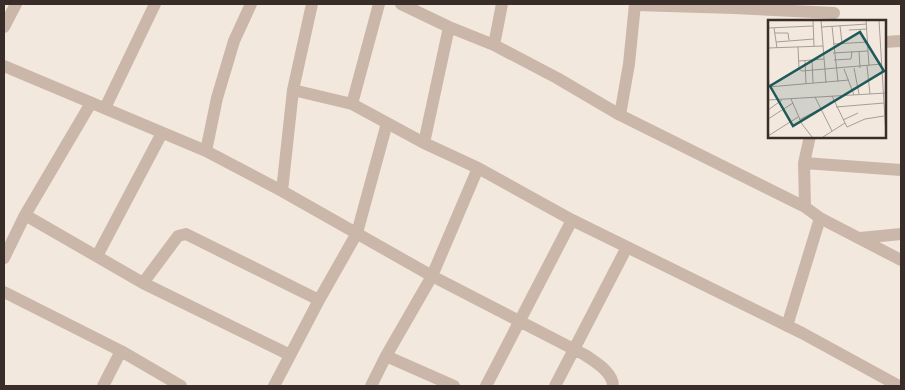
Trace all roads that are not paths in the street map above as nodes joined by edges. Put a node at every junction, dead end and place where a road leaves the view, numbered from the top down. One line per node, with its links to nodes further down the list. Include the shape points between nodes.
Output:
1 (16, 4): 10 (street)
2 (155, 4): 19 (street)
3 (251, 4): 25 (street, via 234,41)
4 (312, 4): 16 (street)
5 (379, 4): 18 (street)
6 (401, 4): 11 (street)
7 (502, 4): 14 (street)
8 (635, 4): 9 (street); 20 (street)
9 (834, 13)
10 (4, 27)
11 (449, 27): 14 (street); 24 (street)
12 (901, 41): 13 (street)
13 (885, 42)
14 (494, 45): 20 (street)
15 (4, 66): 17 (street)
16 (293, 90): 18 (street); 29 (street)
17 (91, 103): 19 (street); 31 (street)
18 (352, 104): 21 (street)
19 (104, 108): 22 (street)
20 (620, 115): 30 (street)
21 (387, 123): 24 (street); 34 (street)
22 (162, 133): 25 (street); 38 (street)
23 (810, 138): 26 (street)
24 (424, 143): 27 (street)
25 (206, 151): 29 (street)
26 (804, 163): 28 (street); 30 (street)
27 (478, 168): 33 (street); 41 (street)
28 (901, 170)
29 (282, 192): 34 (street)
30 (804, 207): 32 (street)
31 (25, 215): 38 (street); 39 (street)
32 (820, 218): 36 (street); 46 (street)
33 (572, 220): 37 (street); 45 (street)
34 (357, 233): 41 (street); 44 (street)
35 (901, 234): 36 (street)
36 (860, 238): 40 (street)
37 (627, 247): 46 (street); 47 (street)
38 (97, 256): 42 (street)
39 (4, 258)
40 (901, 260)
41 (432, 276): 45 (street); 50 (street)
42 (143, 283): 44 (street, via 178,236 186,234); 49 (street)
43 (4, 292): 48 (street)
44 (319, 300): 49 (street)
45 (519, 322): 47 (street); 56 (street)
46 (787, 326): 59 (street)
47 (574, 350): 57 (street); 58 (street, via 610,375)
48 (120, 351): 51 (street); 52 (street)
49 (290, 355): 53 (street)
50 (386, 356): 54 (street); 55 (street)
51 (103, 386)
52 (181, 386)
53 (274, 386)
54 (371, 386)
55 (454, 386)
56 (486, 386)
57 (555, 386)
58 (613, 386)
59 (899, 386)

